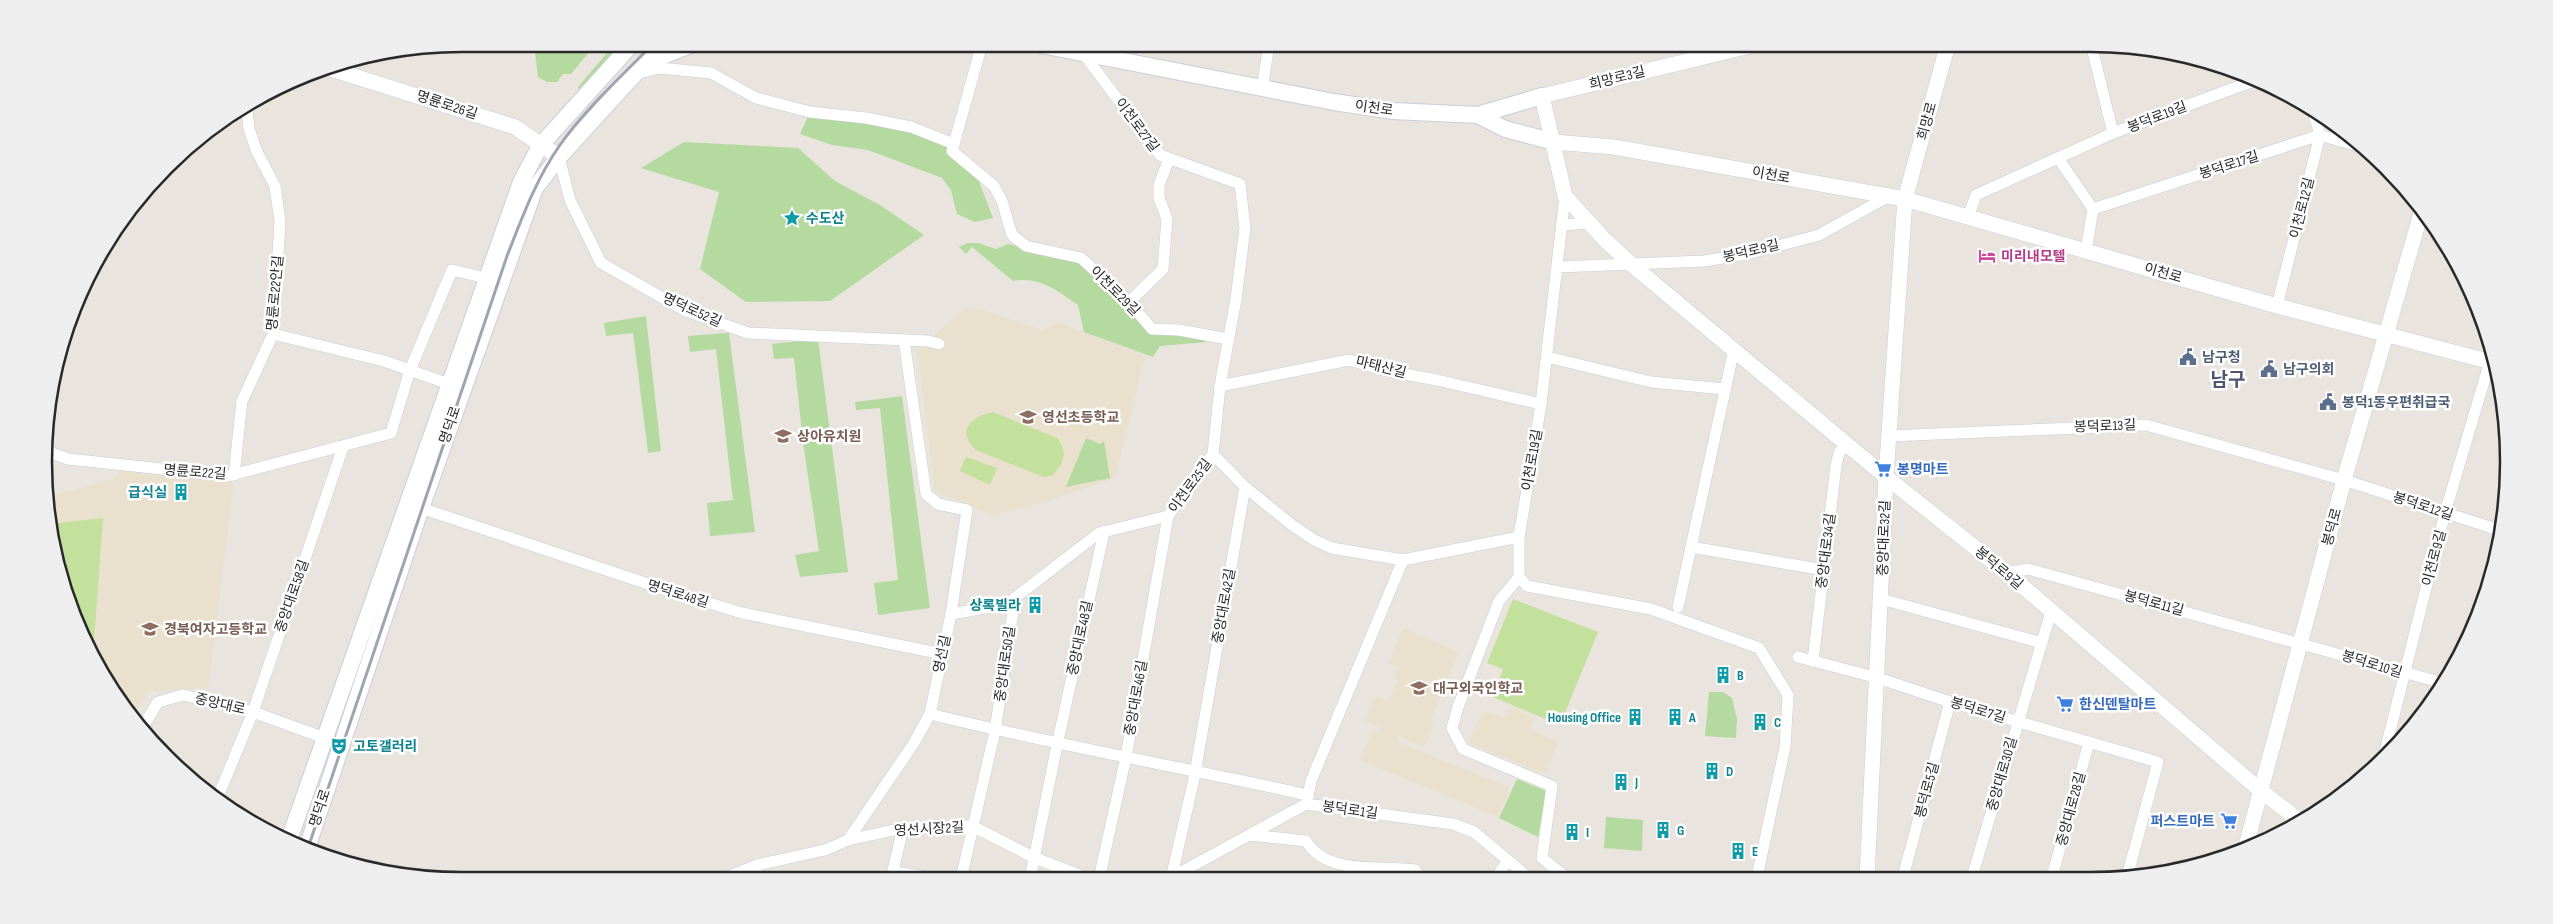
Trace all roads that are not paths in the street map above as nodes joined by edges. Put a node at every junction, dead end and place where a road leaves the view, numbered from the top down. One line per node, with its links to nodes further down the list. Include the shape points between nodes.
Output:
1 (625, 52): 24 (main road, 명덕로)
2 (654, 52): 11 (main road, 명덕로)
3 (675, 52): 11 (main road)
4 (980, 52): 23 (street)
5 (1083, 52): 27 (street, 이천로27길, via 1160,155)
6 (1101, 52): 14 (main road, 이천로)
7 (1268, 52): 14 (street)
8 (1725, 52): 15 (street, 희망로3길)
9 (1946, 52): 31 (street, 희망로)
10 (2093, 52): 19 (street)
11 (638, 69): 23 (street, via 711,73 756,98 810,112 911,127); 25 (main road, 명덕로)
12 (339, 71): 24 (street, 명륜로26길, via 515,127)
13 (2247, 83): 19 (street, 봉덕로19길)
14 (1262, 89): 17 (main road, 이천로, via 1393,111)
15 (1542, 96): 17 (main road, 희망로3길); 21 (street)
16 (247, 113): 43 (street, 명륜로22안길, via 249,129 275,186 280,222)
17 (1478, 116): 21 (main road, 이천로, via 1505,129)
18 (2316, 120): 20 (street, 이천로12길)
19 (2113, 133): 26 (street, 봉덕로19길)
20 (2320, 135): 22 (street); 32 (street, 봉덕로17길); 42 (street, 이천로12길)
21 (1554, 142): 29 (street); 30 (street, 이천로, via 1614,147)
22 (2347, 143)
23 (954, 144): 41 (street, 이천로29길, via 952,151 994,186 1012,235 1026,246 1081,258)
24 (540, 146): 25 (street, 명륜로26길); 40 (main road, 명덕로, via 510,209)
25 (559, 157): 46 (street, 명덕로52길, via 570,200 601,263 684,310 748,333); 66 (main road, 명덕로, via 535,188 527,208)
26 (2058, 158): 32 (street); 33 (street, 봉덕로19길, via 1976,195)
27 (1169, 159): 28 (street, 이천로27길); 41 (street, via 1159,185 1159,198 1167,219 1163,269)
28 (1240, 184): 45 (street, 이천로25길, via 1245,228)
29 (1565, 196): 35 (street, 봉덕로9길); 36 (street, 이천로19길)
30 (1890, 196): 31 (street, 이천로); 38 (street, 봉덕로9길, via 1819,235 1704,261)
31 (1905, 199): 33 (street, 이천로); 57 (street, 중앙대로32길)
32 (2093, 209): 37 (street)
33 (1968, 216): 37 (street, 이천로)
34 (2420, 218): 44 (street, 봉덕로)
35 (1590, 223): 36 (street); 38 (street, 봉덕로9길)
36 (1562, 225): 39 (street, 이천로19길)
37 (2086, 251): 42 (street, 이천로)
38 (1632, 264): 39 (street); 48 (street, 봉덕로9길)
39 (1558, 266): 49 (street, 이천로19길)
40 (486, 278): 52 (street, via 452,270); 53 (main road, 명덕로)
41 (1129, 302): 45 (street, 이천로29길, via 1152,329 1179,330)
42 (2277, 306): 44 (street, 이천로)
43 (273, 334): 52 (street); 62 (street, 명륜로22안길, via 242,401)
44 (2386, 334): 50 (street, 이천로); 64 (street, 봉덕로)
45 (1228, 339): 54 (street, 이천로25길)
46 (904, 340): 47 (street, 명덕로52길); 81 (street, 영선길, via 926,494 938,504 967,510)
47 (939, 344)
48 (1734, 349): 55 (street); 58 (street, 봉덕로9길)
49 (1547, 357): 55 (street, via 1651,382); 56 (street, 이천로19길)
50 (2487, 358)
51 (2490, 369): 67 (street, 이천로9길)
52 (410, 370): 53 (street); 59 (street, 명륜로22길, via 391,433)
53 (449, 384): 96 (main road, 명덕로)
54 (1220, 386): 56 (street, 마태산길, via 1349,360); 61 (street, 이천로25길)
55 (1725, 389): 72 (street)
56 (1541, 404): 71 (street, 이천로19길)
57 (1889, 436): 63 (street, 중앙대로32길); 64 (street, 봉덕로13길, via 2146,425)
58 (1846, 444): 63 (street, 봉덕로9길); 74 (street, 중앙대로34길, via 1836,465)
59 (343, 447): 62 (street, 명륜로22길); 91 (street, 중앙대로58길)
60 (52, 453): 62 (street, 명륜로22길, via 68,459)
61 (1214, 454): 65 (street); 68 (street, 이천로25길)
62 (234, 475)
63 (1886, 477): 75 (street, 봉덕로9길); 78 (street, 중앙대로32길)
64 (2344, 480): 67 (street, 봉덕로12길); 83 (street, 봉덕로)
65 (1245, 487): 73 (street, via 1314,540 1332,548); 102 (street, 중앙대로42길)
66 (421, 508): 84 (street, 명덕로48길, via 657,588 742,613); 98 (main road, 명덕로)
67 (2445, 513): 69 (street, 봉덕로12길); 87 (street, 이천로9길)
68 (1168, 516): 70 (street, 이천로25길); 101 (street, 중앙대로46길)
69 (2495, 529)
70 (1104, 532): 77 (street, 이천로25길); 99 (street, 중앙대로48길)
71 (1519, 537): 73 (street); 76 (street, 이천로19길)
72 (1691, 547): 74 (street); 79 (street)
73 (1403, 560): 105 (street, via 1310,781)
74 (1824, 570): 86 (street, 중앙대로34길)
75 (2007, 573): 80 (street, 봉덕로9길); 83 (street, 봉덕로11길, via 2028,569)
76 (1519, 577): 130 (street, via 1499,602 1452,728 1463,749 1552,786 1542,858); 131 (street, via 1527,586 1651,609 1759,648 1788,694 1785,747)
77 (1015, 598): 81 (street, 이천로25길, via 1007,604); 95 (street, 중앙대로50길)
78 (1881, 599): 82 (street); 88 (street, 중앙대로32길)
79 (1678, 607)
80 (2051, 612): 82 (street, 중앙대로30길); 103 (street, 봉덕로9길)
81 (951, 614): 84 (street, 영선길)
82 (2042, 643): 94 (street, 중앙대로30길)
83 (2301, 643): 87 (street, 봉덕로10길); 103 (street, 봉덕로)
84 (942, 654): 92 (street, 영선길)
85 (1798, 657): 86 (street, 봉덕로7길)
86 (1813, 661): 88 (street, 봉덕로7길)
87 (2403, 674): 89 (street, 봉덕로10길); 100 (street, 이천로9길)
88 (1878, 678): 90 (street, 봉덕로7길); 132 (street, 중앙대로32길)
89 (2437, 681)
90 (1950, 702): 94 (street, 봉덕로7길); 133 (street, 봉덕로5길)
91 (253, 712): 93 (street, 중앙대로, via 183,695 158,702); 96 (street, 중앙대로); 104 (street, 중앙대로58길)
92 (930, 714): 95 (street); 111 (street, 영선길, via 914,744)
93 (146, 722)
94 (2016, 722): 97 (street, 봉덕로7길); 134 (street, 중앙대로30길)
95 (995, 730): 99 (street); 107 (street, 중앙대로50길)
96 (325, 738): 98 (street, 중앙대로); 109 (main road, 명덕로)
97 (2089, 742): 117 (street, 봉덕로7길, via 2158,762); 135 (street, 중앙대로28길)
98 (341, 744): 113 (main road, 명덕로)
99 (1057, 745): 101 (street); 114 (street, 중앙대로48길)
100 (2386, 746)
101 (1126, 757): 102 (street); 124 (street, 중앙대로46길)
102 (1196, 770): 105 (street); 125 (street, 중앙대로42길)
103 (2261, 791): 106 (street, 봉덕로9길); 112 (street, 봉덕로)
104 (220, 792)
105 (1307, 799): 110 (street, 봉덕로1길); 115 (street, 봉덕로1길, via 1453,824 1474,832)
106 (2295, 817)
107 (972, 826): 108 (street, 영선시장2길); 114 (street, 영선시장2길); 121 (street, 중앙대로50길)
108 (903, 828): 111 (street, 영선시장2길); 120 (street)
109 (291, 834)
110 (1250, 835): 126 (street, 봉덕로1길); 127 (street, via 1306,842 1312,852 1336,863)
111 (848, 840): 116 (street, via 824,850)
112 (2248, 840)
113 (309, 842)
114 (1035, 858): 122 (street, 중앙대로48길); 123 (street, 영선시장2길)
115 (1508, 860): 128 (street); 129 (street, 봉덕로1길)
116 (757, 865): 118 (street); 119 (street)
117 (2129, 870)
118 (740, 872)
119 (756, 872)
120 (893, 872)
121 (962, 872)
122 (1032, 872)
123 (1071, 872)
124 (1101, 872)
125 (1172, 872)
126 (1182, 872)
127 (1416, 872)
128 (1500, 872)
129 (1522, 872)
130 (1560, 872)
131 (1757, 872)
132 (1866, 872)
133 (1904, 872)
134 (1973, 872)
135 (2053, 872)

